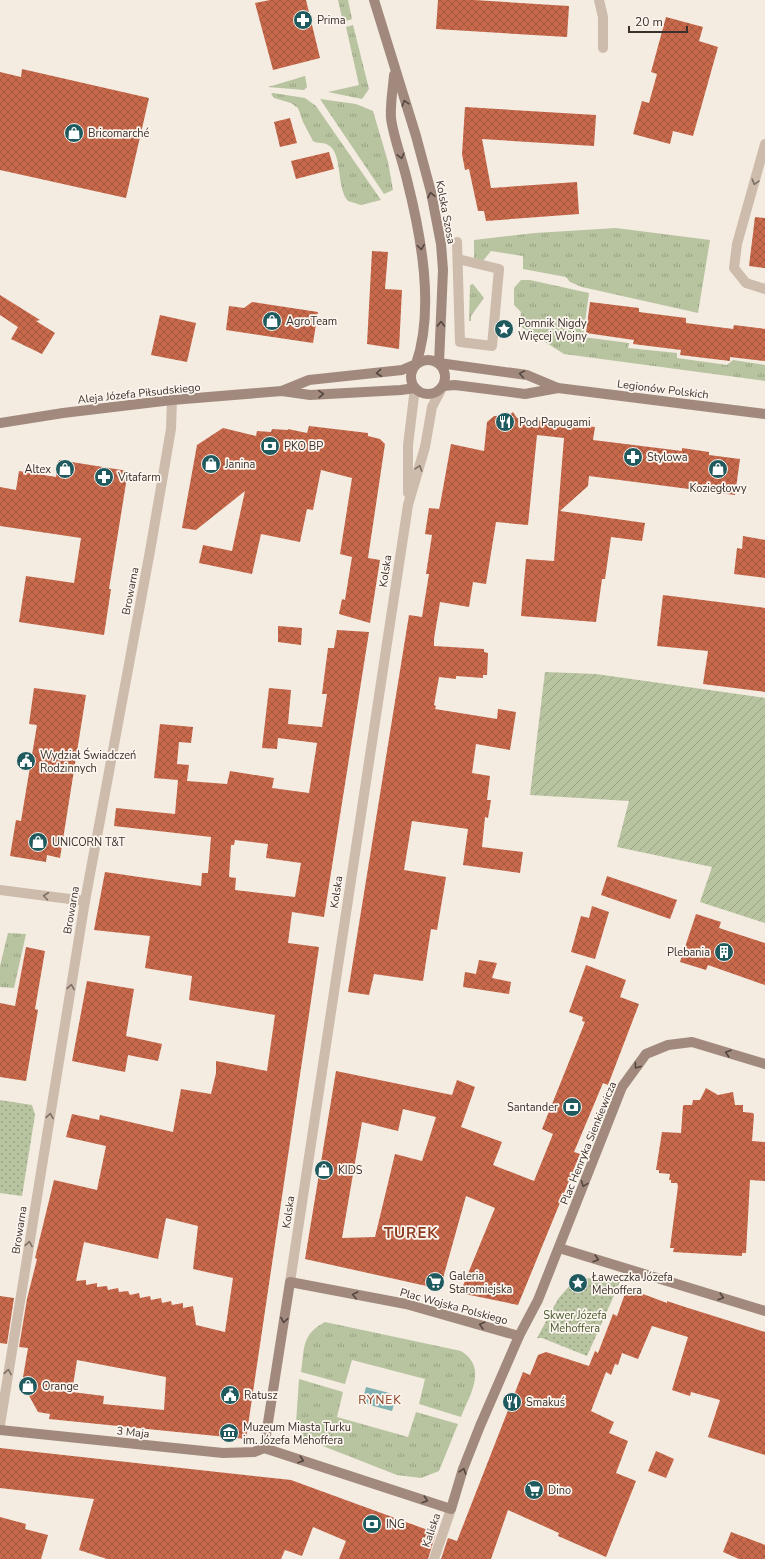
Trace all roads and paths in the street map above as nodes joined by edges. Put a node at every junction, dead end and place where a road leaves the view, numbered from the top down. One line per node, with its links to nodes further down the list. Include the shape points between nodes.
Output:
1 (374, 0): 4 (street, Kolska Szosa)
2 (599, 0): 3 (street, via 603,18)
3 (603, 48)
4 (395, 70): 9 (street, Kolska Szosa, one-way to 4, via 443,270 441,244 431,192); 10 (street, Kolska Szosa, one-way to 10, via 391,118 411,195 424,272 425,309 421,350)
5 (765, 144): 8 (street, one-way to 8, via 737,244 734,268 746,283)
6 (457, 242): 7 (street)
7 (458, 259): 7 (street, via 499,269 492,346 460,342)
8 (765, 289)
9 (439, 363): 10 (street, via 430,359); 11 (street, via 445,371); 13 (street, Legionów Polskich, one-way to 9, via 527,375)
10 (416, 364): 12 (street, via 411,377); 14 (street, Aleja Józefa Piłsudskiego, one-way to 14, via 402,370 309,380)
11 (443, 386): 12 (street, via 430,394); 13 (street, Legionów Polskich, via 455,385 525,394); 18 (street, Kolska, one-way to 11, via 425,447 432,407)
12 (415, 388): 14 (street, Aleja Józefa Piłsudskiego, one-way to 12, via 310,395); 18 (street, Kolska, via 408,445)
13 (558, 388): 16 (street, Legionów Polskich)
14 (282, 391): 15 (street, Aleja Józefa Piłsudskiego)
15 (172, 400): 17 (street, Aleja Józefa Piłsudskiego, via 63,413); 20 (street, Browarna, via 170,429 150,551)
16 (765, 414)
17 (0, 424)
18 (408, 505): 23 (street, Kolska)
19 (0, 890): 20 (street, one-way to 19)
20 (85, 901): 26 (street, Browarna, one-way to 20)
21 (765, 1064): 22 (street, Plac Henryka Sienkiewicza, one-way to 22, via 692,1042 668,1045 646,1054 622,1087)
22 (559, 1248): 24 (street, one-way to 24); 25 (street, Plac Henryka Sienkiewicza, via 538,1300)
23 (290, 1282): 25 (street, Plac Wojska Polskiego, one-way to 23, via 406,1304); 28 (street, one-way to 28)
24 (765, 1311)
25 (519, 1336): 29 (street, Plac Wojska Polskiego, one-way to 25, via 463,1469)
26 (0, 1425)
27 (0, 1430): 28 (street, 3 Maja, via 223,1453 254,1452)
28 (264, 1448): 29 (street, one-way to 29)
29 (451, 1509): 30 (street, Kaliska)
30 (434, 1559)

